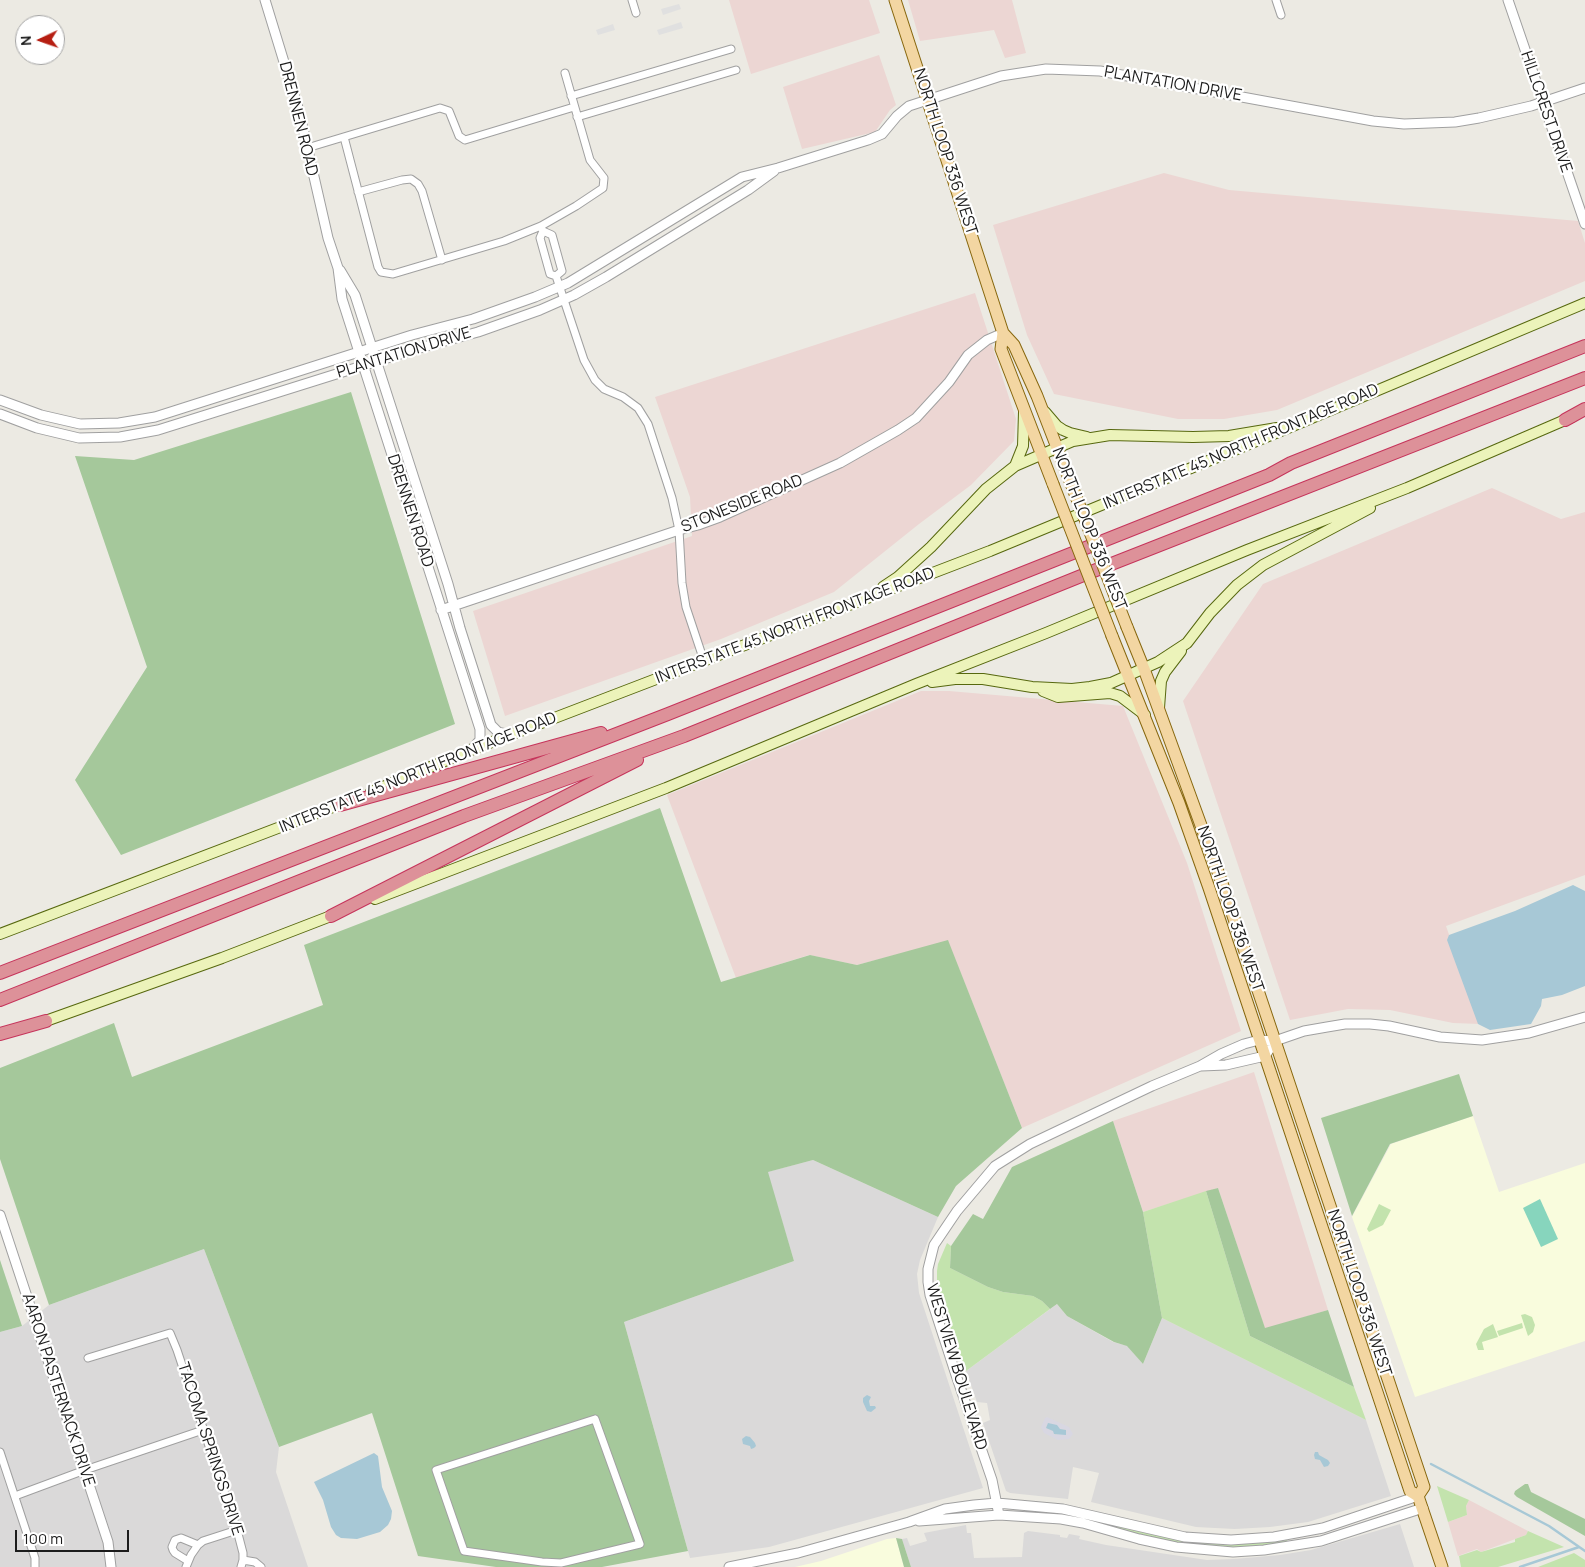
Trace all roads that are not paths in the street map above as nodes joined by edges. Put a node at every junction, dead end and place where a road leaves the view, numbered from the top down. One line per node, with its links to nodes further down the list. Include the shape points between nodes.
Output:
1 (265, 0): 18 (street, DRENNEN ROAD)
2 (632, 0): 6 (street)
3 (895, 0): 13 (main road, NORTH LOOP 336 WEST)
4 (1276, 0): 7 (street)
5 (1508, 0): 14 (street, HILLCREST DRIVE)
6 (636, 13)
7 (1281, 14)
8 (731, 48): 12 (street)
9 (736, 70): 16 (street)
10 (564, 72): 12 (street)
11 (1585, 88): 14 (street, PLANTATION DRIVE)
12 (571, 96): 15 (street)
13 (928, 101): 14 (street, PLANTATION DRIVE, via 1001,76 1053,69 1100,70 1404,124 1456,122); 19 (street, PLANTATION DRIVE, via 909,106 882,134); 31 (main road, NORTH LOOP 336 WEST)
14 (1542, 103): 21 (street, HILLCREST DRIVE)
15 (574, 107): 16 (street); 17 (street, via 469,140 459,136 449,111 440,108)
16 (577, 118): 22 (street, via 590,160 604,178 602,188)
17 (344, 137): 18 (street); 20 (street)
18 (307, 148): 26 (street, DRENNEN ROAD)
19 (778, 168): 28 (street, PLANTATION DRIVE, via 742,177 599,266); 29 (street, PLANTATION DRIVE, via 748,190 606,277)
20 (358, 192): 25 (street, via 402,180 411,179 418,184); 25 (street, via 381,272 393,274)
21 (1585, 224)
22 (542, 228): 23 (street, via 552,235); 24 (street, via 540,238); 25 (street)
23 (556, 251): 24 (street); 27 (street, via 562,271)
24 (545, 255): 27 (street, via 550,274)
25 (442, 260)
26 (338, 268): 33 (street, DRENNEN ROAD, via 356,295); 34 (street, DRENNEN ROAD, via 342,298)
27 (556, 276): 28 (street)
28 (559, 287): 29 (street); 33 (street, PLANTATION DRIVE, via 474,318)
29 (564, 299): 35 (street, PLANTATION DRIVE, via 478,332); 52 (street, via 584,360 595,380 604,389 638,408 648,424)
30 (1585, 303): 45 (main road, INTERSTATE 45 NORTH FRONTAGE ROAD)
31 (1003, 333): 39 (main road, NORTH LOOP 336 WEST, via 1014,344); 40 (main road, NORTH LOOP 336 WEST, via 1001,350); 52 (street, STONESIDE ROAD, via 987,340 968,355 949,382 916,418 903,427 817,474 720,517)
32 (1585, 346): 63 (highway, via 1291,463 1268,476)
33 (372, 348): 34 (street, PLANTATION DRIVE); 35 (street, DRENNEN ROAD)
34 (359, 352): 36 (street, DRENNEN ROAD); 44 (street, PLANTATION DRIVE, via 155,417 119,424)
35 (377, 361): 36 (street, PLANTATION DRIVE); 54 (street, DRENNEN ROAD)
36 (363, 365): 46 (street, PLANTATION DRIVE, via 158,430 120,437); 55 (street, DRENNEN ROAD)
37 (1585, 378): 66 (highway)
38 (0, 400): 44 (street, PLANTATION DRIVE)
39 (1042, 408): 47 (main road, via 1063,430); 48 (main road, NORTH LOOP 336 WEST)
40 (1024, 410): 49 (main road, NORTH LOOP 336 WEST); 50 (main road, via 1023,446)
41 (1585, 411): 43 (highway)
42 (0, 414): 46 (street, PLANTATION DRIVE)
43 (1564, 420): 51 (main road)
44 (70, 422): 46 (street)
45 (1288, 428): 47 (main road, via 1228,436); 53 (main road, INTERSTATE 45 NORTH FRONTAGE ROAD)
46 (69, 436)
47 (1091, 437): 48 (main road)
48 (1057, 448): 49 (main road); 58 (main road, NORTH LOOP 336 WEST, bridge)
49 (1042, 455): 50 (main road); 59 (main road, NORTH LOOP 336 WEST, bridge)
50 (1015, 466): 53 (main road, via 986,489 898,577)
51 (1407, 488): 56 (main road, via 1263,566 1237,585); 60 (main road)
52 (679, 530): 54 (street, STONESIDE ROAD); 57 (street, via 686,607)
53 (863, 599): 57 (main road, INTERSTATE 45 NORTH FRONTAGE ROAD)
54 (454, 606): 55 (street, STONESIDE ROAD); 65 (street, DRENNEN ROAD, via 491,725 498,732)
55 (442, 610): 67 (street, DRENNEN ROAD, via 480,729 480,740)
56 (1186, 643): 58 (main road); 62 (main road, via 1161,680)
57 (704, 661): 65 (main road, INTERSTATE 45 NORTH FRONTAGE ROAD)
58 (1144, 669): 59 (main road); 62 (main road, NORTH LOOP 336 WEST)
59 (1128, 676): 61 (main road, via 1090,687); 64 (main road, NORTH LOOP 336 WEST)
60 (916, 684): 61 (main road, via 983,679); 69 (main road, via 666,788)
61 (1032, 687): 64 (main road, via 1058,697 1110,693 1120,696)
62 (1158, 711): 78 (main road, NORTH LOOP 336 WEST, via 1219,875)
63 (668, 714): 68 (highway); 71 (highway)
64 (1145, 716): 77 (main road, NORTH LOOP 336 WEST, via 1179,803)
65 (512, 735): 67 (main road, INTERSTATE 45 NORTH FRONTAGE ROAD)
66 (684, 736): 69 (highway); 72 (highway, via 464,816)
67 (471, 750): 68 (main road, INTERSTATE 45 NORTH FRONTAGE ROAD)
68 (340, 805): 70 (main road, INTERSTATE 45 NORTH FRONTAGE ROAD)
69 (331, 916): 74 (main road)
70 (0, 934)
71 (0, 973)
72 (0, 1000)
73 (1585, 1017): 78 (street, WESTVIEW BOULEVARD, via 1529,1033 1482,1040 1440,1037 1389,1026 1345,1024 1304,1031)
74 (46, 1021): 75 (highway); 76 (main road)
75 (0, 1034)
76 (0, 1039)
77 (1260, 1040): 78 (street, WESTVIEW BOULEVARD); 79 (main road, NORTH LOOP 336 WEST); 80 (street, WESTVIEW BOULEVARD, via 1244,1044)
78 (1275, 1042): 79 (street); 82 (main road, NORTH LOOP 336 WEST)
79 (1265, 1056): 80 (street, WESTVIEW BOULEVARD, via 1226,1065); 83 (main road, NORTH LOOP 336 WEST)
80 (1200, 1066): 90 (street, WESTVIEW BOULEVARD, via 1037,1141 995,1166 934,1245 928,1269 930,1295)
81 (0, 1215): 87 (street, AARON PASTERNACK DRIVE)
82 (1343, 1246): 83 (main road); 89 (main road, NORTH LOOP 336 WEST, via 1424,1487)
83 (1330, 1248): 89 (main road, NORTH LOOP 336 WEST, via 1410,1491)
84 (88, 1358): 85 (street, TACOMA SPRINGS DRIVE, via 170,1333)
85 (203, 1430): 87 (street); 96 (street, TACOMA SPRINGS DRIVE)
86 (0, 1452): 88 (street)
87 (85, 1470): 88 (street); 103 (street, AARON PASTERNACK DRIVE, via 108,1542)
88 (15, 1496): 102 (street)
89 (1418, 1496): 91 (main road, NORTH LOOP 336 WEST); 93 (street, via 1322,1528 1255,1539 1185,1537)
90 (997, 1503): 92 (street, WESTVIEW BOULEVARD); 93 (street, via 1034,1505); 94 (street, via 945,1509)
91 (1423, 1508): 95 (street, via 1321,1541 1233,1552 1176,1547); 106 (main road, NORTH LOOP 336 WEST)
92 (999, 1515): 94 (street); 95 (street, via 1061,1519)
93 (1101, 1517): 95 (street)
94 (909, 1522): 105 (street, via 798,1553)
95 (1098, 1527)
96 (237, 1530): 97 (street); 98 (street, TACOMA SPRINGS DRIVE, via 243,1552)
97 (198, 1545): 99 (street); 99 (street, via 181,1538 175,1540 172,1547 175,1554)
98 (242, 1563): 104 (street, via 255,1562)
99 (187, 1564)
100 (569, 1564): 101 (street); 101 (street, via 640,1544 595,1419 436,1470 464,1551)
101 (561, 1565)
102 (35, 1567)
103 (111, 1567)
104 (261, 1567)
105 (729, 1567)
106 (1442, 1567)

